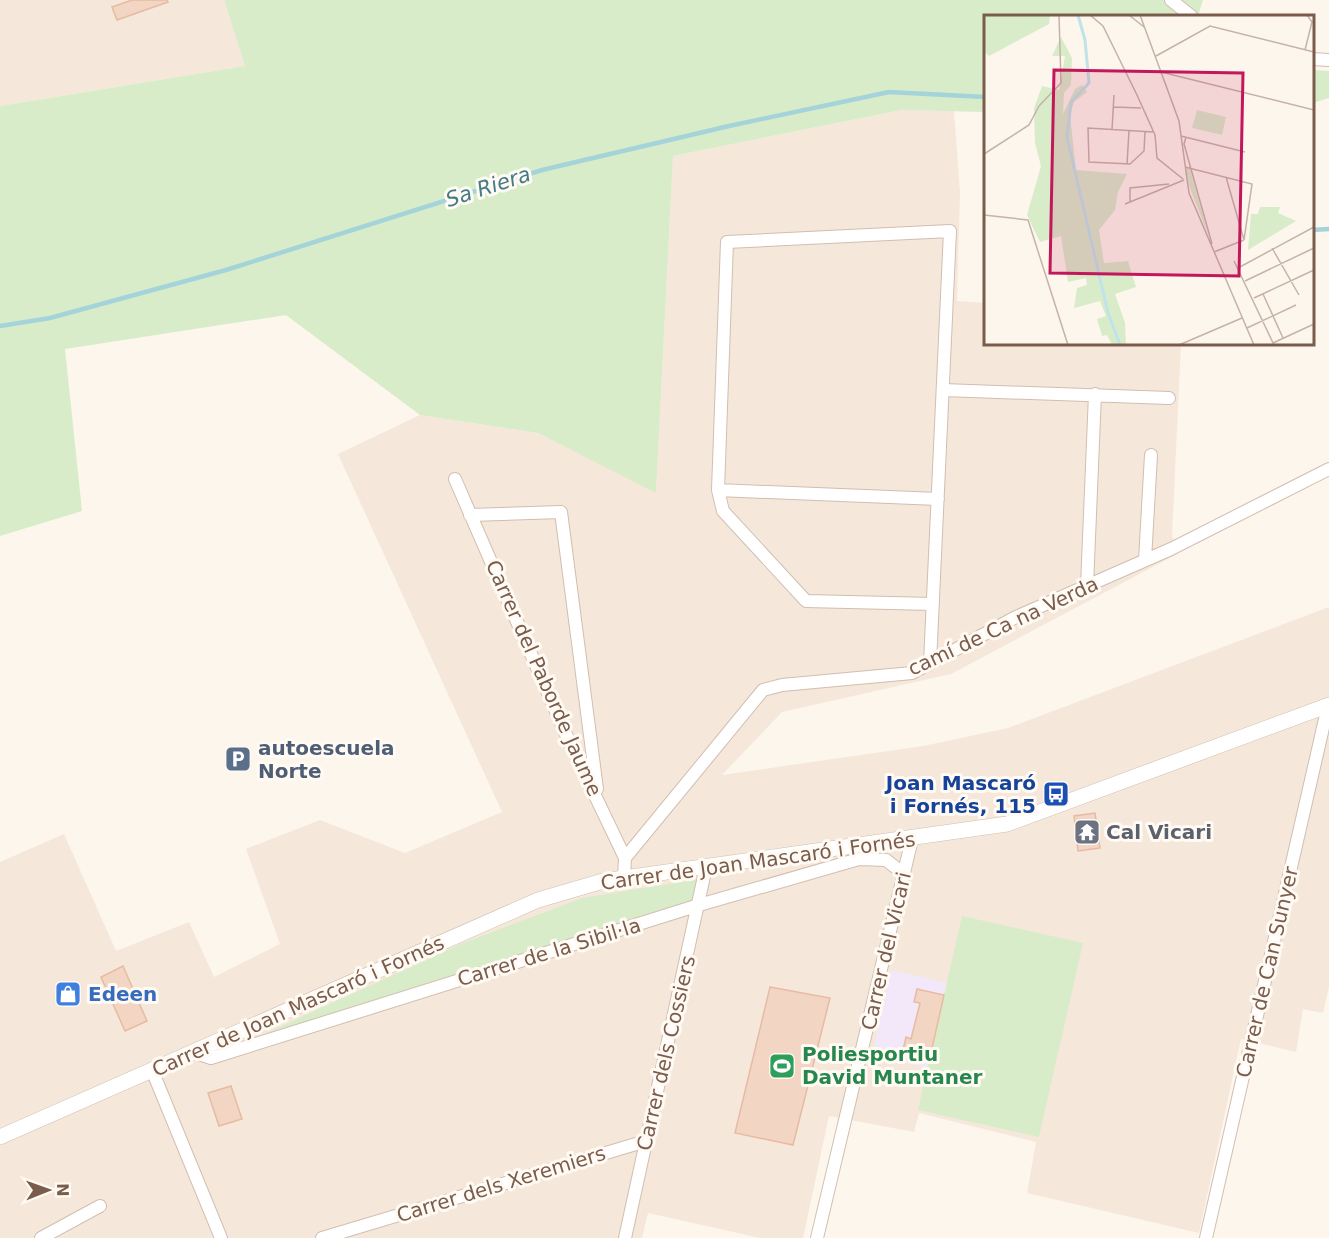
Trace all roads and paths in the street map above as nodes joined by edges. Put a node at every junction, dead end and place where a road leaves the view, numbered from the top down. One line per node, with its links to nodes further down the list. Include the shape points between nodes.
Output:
1 (1171, 0): 2 (street)
2 (1190, 15)
3 (1314, 59): 4 (street)
4 (1329, 60)
5 (943, 390): 6 (street); 11 (street, via 950,231 727,242); 12 (street)
6 (1095, 394): 7 (street); 15 (street)
7 (1169, 398)
8 (1151, 455): 14 (street)
9 (1329, 469): 14 (street, camí de Ca na Verda)
10 (455, 479): 13 (street, Carrer del Paborde Jaume)
11 (718, 490): 12 (street); 16 (street, via 723,511 806,601)
12 (938, 499): 16 (street)
13 (470, 515): 19 (street, Carrer del Paborde Jaume); 19 (street, via 561,512)
14 (1145, 560): 15 (street, camí de Ca na Verda)
15 (1087, 586): 17 (street, camí de Ca na Verda, via 1016,617)
16 (933, 604): 17 (street)
17 (930, 663): 21 (street, camí de Ca na Verda, via 912,673 764,690)
18 (1329, 705): 20 (street, Carrer de Joan Mascaró i Fornés, via 1007,824); 36 (street, Carrer de Can Sunyer)
19 (598, 799): 21 (street, Carrer del Paborde Jaume)
20 (912, 839): 22 (street, Carrer de Joan Mascaró i Fornés); 23 (street, Carrer del Vicari)
21 (625, 858): 24 (street, Carrer del Paborde Jaume)
22 (705, 867): 24 (street, Carrer de Joan Mascaró i Fornés); 25 (street, Carrer dels Cossiers)
23 (904, 874): 25 (street, Carrer de la Sibil·la, via 886,860 859,860); 35 (street, Carrer del Vicari)
24 (624, 878): 26 (street, Carrer de Joan Mascaró i Fornés, via 538,900)
25 (699, 905): 26 (street, Carrer de la Sibil·la, via 211,1058); 29 (street, Carrer dels Cossiers)
26 (193, 1052): 27 (street, Carrer de Joan Mascaró i Fornés)
27 (152, 1070): 28 (street, Carrer de Joan Mascaró i Fornés); 32 (street)
28 (0, 1137)
29 (646, 1141): 33 (street, Carrer dels Xeremiers); 34 (street, Carrer dels Cossiers)
30 (100, 1206): 31 (street)
31 (49, 1236)
32 (221, 1238)
33 (322, 1238)
34 (625, 1238)
35 (817, 1238)
36 (1206, 1238)

